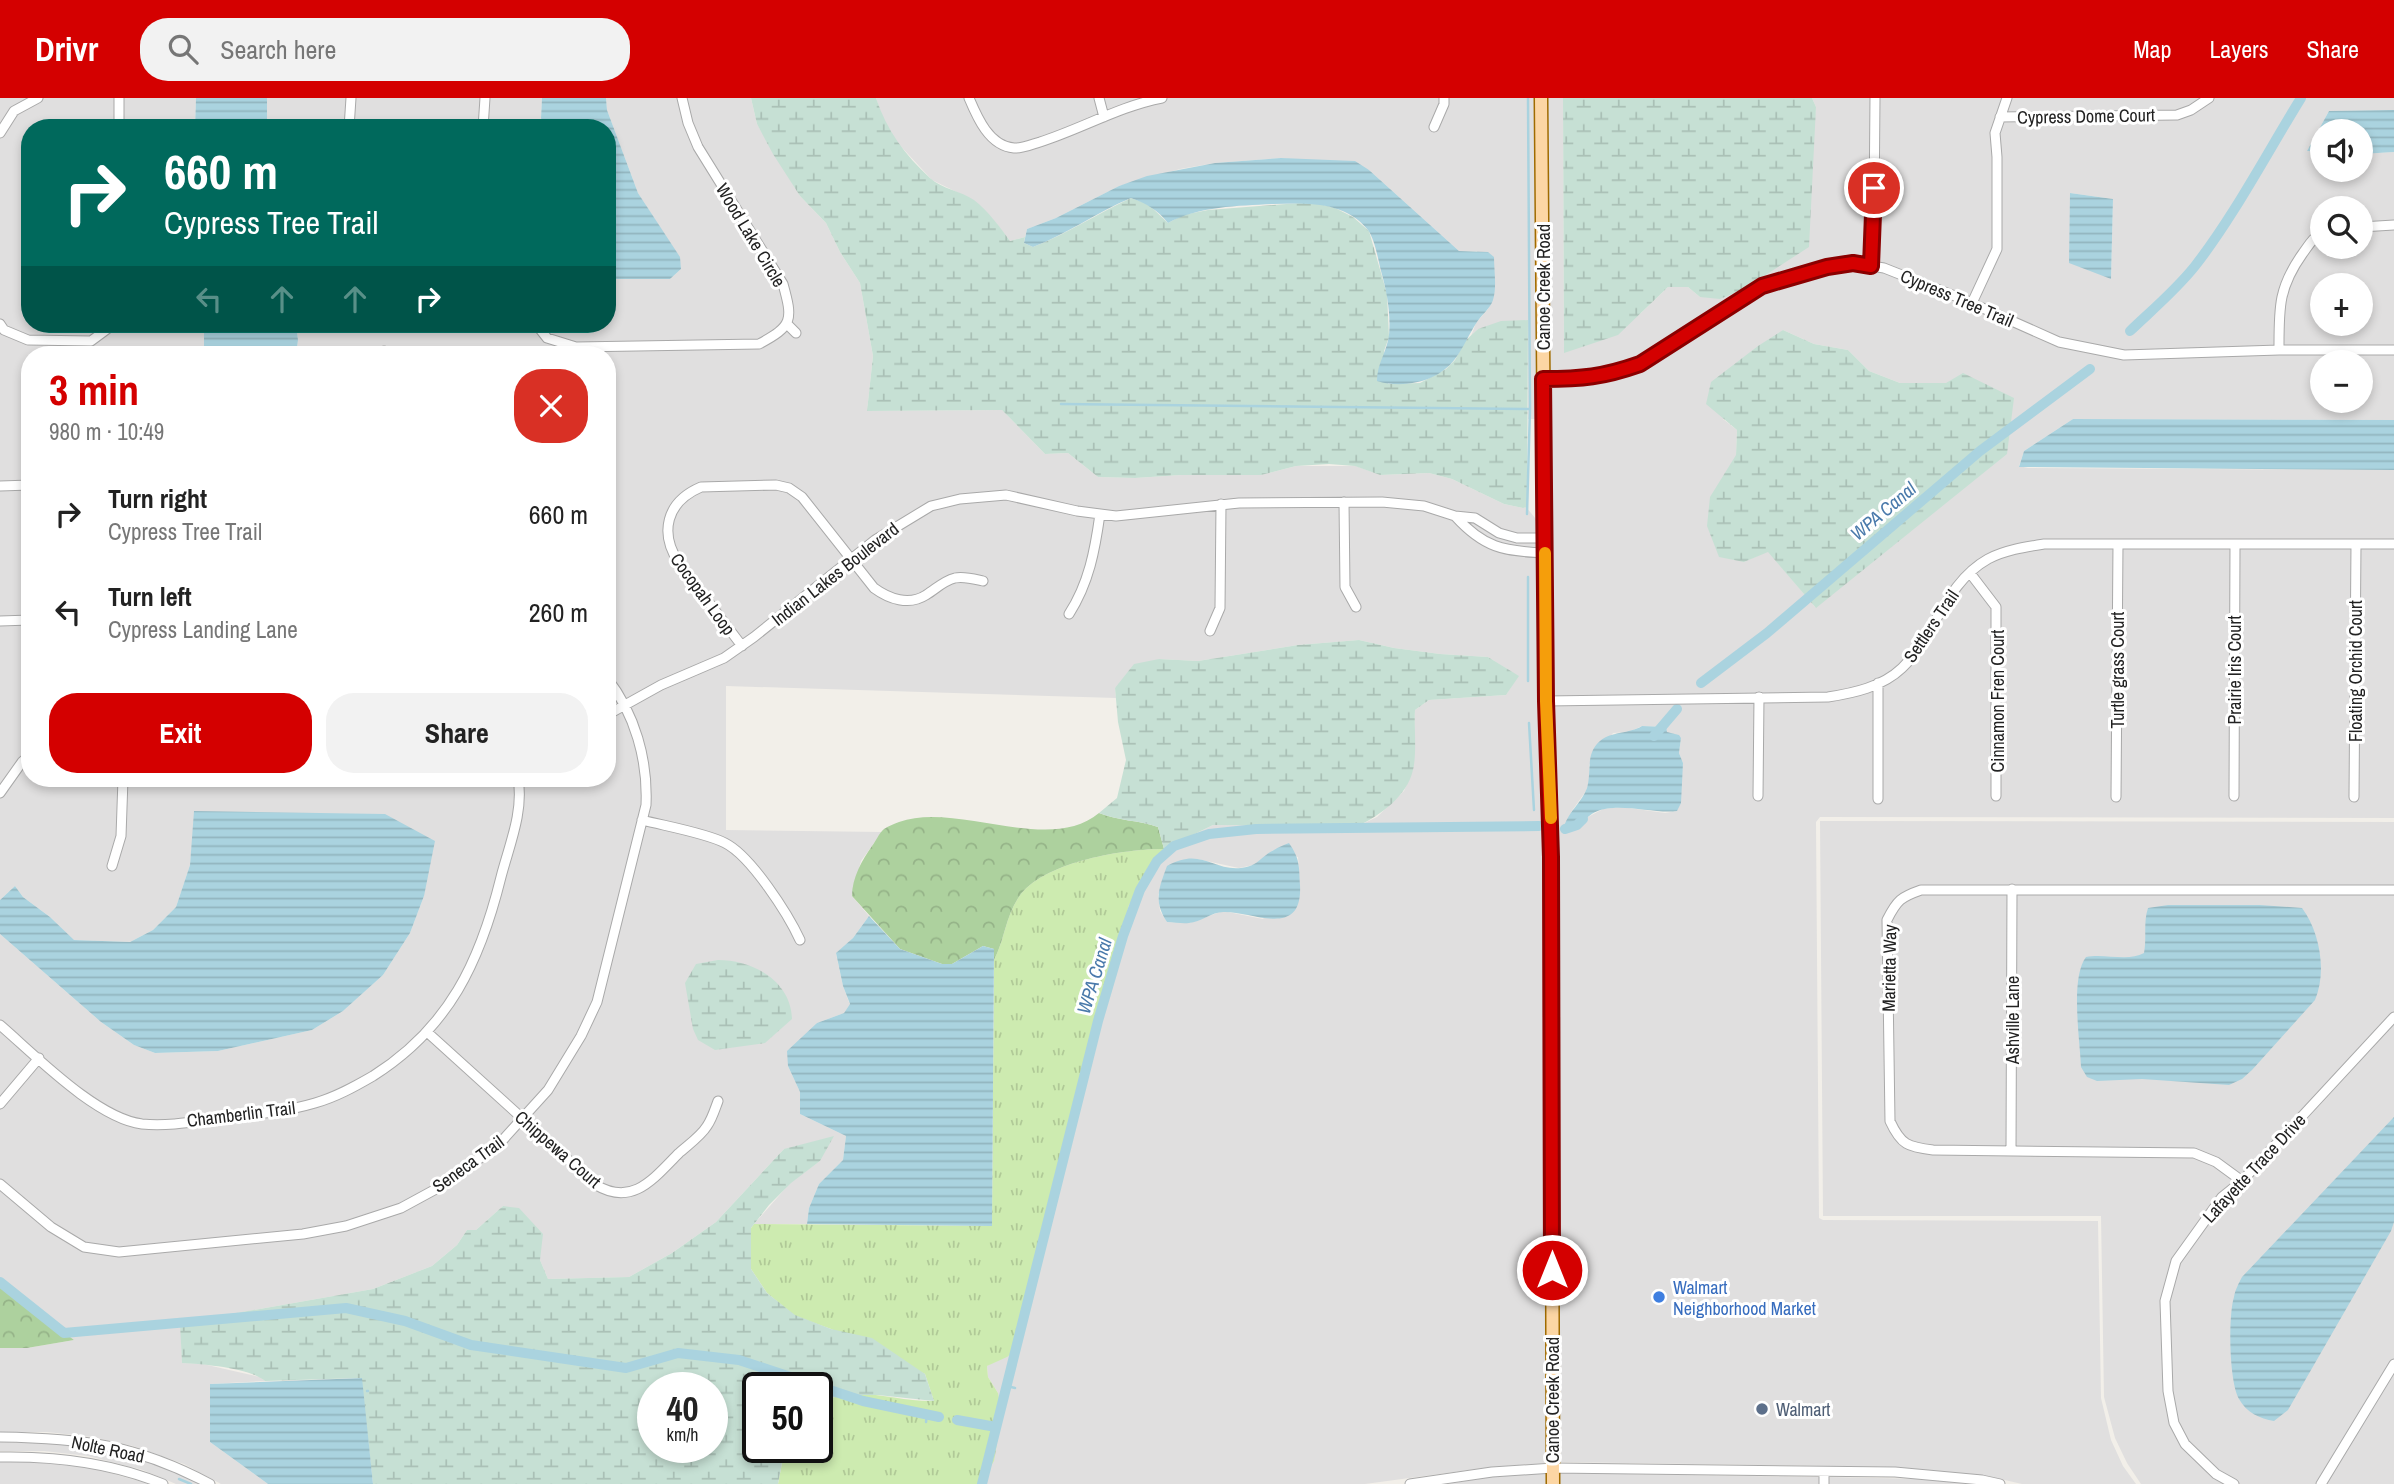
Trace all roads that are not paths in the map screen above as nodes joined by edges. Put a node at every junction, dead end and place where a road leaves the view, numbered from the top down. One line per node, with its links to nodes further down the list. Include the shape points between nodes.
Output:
1 (38, 98): 20 (street, via 14,111)
2 (119, 98): 16 (street)
3 (351, 98): 17 (street)
4 (485, 98): 18 (street)
5 (682, 98): 27 (street, Wood Lake Circle, via 698,147 783,284)
6 (969, 98): 14 (street, via 993,139 1013,148 1054,138)
7 (1098, 98): 14 (street)
8 (1162, 98): 14 (street)
9 (1444, 98): 19 (street)
10 (1541, 98): 35 (main road, Canoe Creek Road)
11 (1875, 98): 24 (street)
12 (2007, 98): 15 (street)
13 (2208, 98): 15 (street, Cypress Dome Court, via 2177,115)
14 (1104, 117)
15 (2000, 117): 25 (street, via 1995,133 1997,249)
16 (119, 119)
17 (350, 119)
18 (484, 119)
19 (1434, 127)
20 (0, 133)
21 (2394, 225): 22 (street)
22 (2373, 226)
23 (2310, 243): 33 (street, via 2290,272 2279,306)
24 (1871, 266): 25 (street, Cypress Tree Trail); 35 (street, Cypress Tree Trail, via 1827,267 1762,286 1640,364 1618,372)
25 (1972, 303): 33 (street, Cypress Tree Trail, via 2059,342 2124,355)
26 (0, 324): 28 (street, via 28,340 91,341)
27 (787, 324): 30 (street); 32 (street, via 759,344)
28 (102, 333)
29 (543, 333): 31 (street)
30 (796, 333)
31 (573, 346)
32 (616, 346)
33 (2279, 350): 34 (street, Cypress Tree Trail)
34 (2394, 350)
35 (1543, 379): 42 (main road, Canoe Creek Road)
36 (21, 485): 37 (street)
37 (0, 486)
38 (1344, 502): 39 (street, Indian Lakes Boulevard); 41 (street, Indian Lakes Boulevard, via 1424,506); 51 (street, via 1345,587)
39 (1221, 504): 40 (street, Indian Lakes Boulevard); 55 (street, via 1220,608)
40 (1100, 514): 48 (street, Indian Lakes Boulevard, via 1006,495 960,499 930,506); 52 (street, via 1095,554)
41 (1455, 516): 42 (street, Indian Lakes Boulevard, via 1475,518 1517,538); 47 (street, Indian Lakes Boulevard, via 1468,531 1497,548)
42 (1545, 538): 47 (main road, Canoe Creek Road)
43 (2118, 544): 44 (street, Settlers Trail); 49 (street, Settlers Trail, via 2044,544 2014,549); 70 (street, Turtle grass Court)
44 (2235, 544): 45 (street, Settlers Trail); 69 (street, Prairie Iris Court)
45 (2356, 544): 46 (street, Settlers Trail); 71 (street, Floating Orchid Court)
46 (2394, 544)
47 (1545, 553): 60 (main road, Canoe Creek Road)
48 (851, 559): 50 (street, via 874,588 900,600 924,597 959,577); 56 (street, Indian Lakes Boulevard); 56 (street, Cocopah Loop, via 802,497 789,488 715,486 691,491 675,506 667,540)
49 (1970, 573): 57 (street, Settlers Trail, via 1952,593 1917,651 1900,670); 68 (street, Cinnamon Fren Court, via 1996,607)
50 (983, 581)
51 (1356, 607)
52 (1069, 614)
53 (21, 620): 54 (street)
54 (0, 621)
55 (1210, 631)
56 (742, 646): 61 (street, Indian Lakes Boulevard)
57 (1878, 683): 59 (street, Settlers Trail, via 1828,697); 72 (street)
58 (616, 692): 61 (street, Seneca Trail)
59 (1759, 697): 60 (street, Settlers Trail); 67 (street)
60 (1546, 701): 91 (main road, Canoe Creek Road, via 1551,857)
61 (624, 705): 62 (street, Indian Lakes Boulevard); 73 (street, Seneca Trail, via 647,782)
62 (616, 710)
63 (21, 763): 66 (street)
64 (123, 787): 74 (street, via 121,836)
65 (519, 787): 80 (street, Chamberlin Trail, via 520,802 479,951 446,1012)
66 (0, 793)
67 (1758, 796)
68 (1996, 796)
69 (2234, 796)
70 (2116, 797)
71 (2354, 797)
72 (1878, 799)
73 (642, 820): 77 (street, via 724,842 741,853 791,920); 84 (street, Seneca Trail, via 597,1002 548,1090)
74 (112, 866)
75 (2012, 890): 76 (street, Marietta Way); 85 (street, Ashville Lane); 85 (street, Marietta Way, via 1922,890 1904,896 1887,920 1886,936 1890,1121 1898,1137 1912,1147 1934,1150)
76 (2394, 890)
77 (800, 940)
78 (2394, 1017): 86 (street, Lafayette Trace Drive)
79 (0, 1025): 81 (street, Chamberlin Trail)
80 (427, 1032): 81 (street, Chamberlin Trail, via 385,1068 350,1090 316,1103 277,1112 169,1123 141,1124 105,1110); 84 (street, Chippewa Court)
81 (38, 1058): 83 (street)
82 (718, 1101): 84 (street, Chippewa Court, via 707,1127 648,1183 620,1193 596,1185)
83 (0, 1104)
84 (522, 1119): 87 (street, Seneca Trail, via 500,1143 447,1183 401,1208 303,1234 101,1251 84,1247 51,1227)
85 (2011, 1151): 86 (street, Marietta Way, via 2194,1153)
86 (2242, 1181): 99 (street, Lafayette Trace Drive, via 2222,1197 2176,1261 2165,1301 2168,1391 2175,1423 2185,1444 2216,1474)
87 (0, 1184)
88 (2394, 1364): 100 (street)
89 (0, 1437): 94 (street, Nolte Road, via 92,1442 182,1469)
90 (0, 1457): 93 (street, Nolte Road, via 87,1461)
91 (1553, 1468): 92 (street); 95 (street); 96 (main road, Canoe Creek Road)
92 (1824, 1472): 97 (street); 98 (street, via 1923,1474)
93 (163, 1484)
94 (210, 1484)
95 (1410, 1484)
96 (1553, 1484)
97 (1824, 1484)
98 (2000, 1484)
99 (2234, 1484)
100 (2321, 1484)

